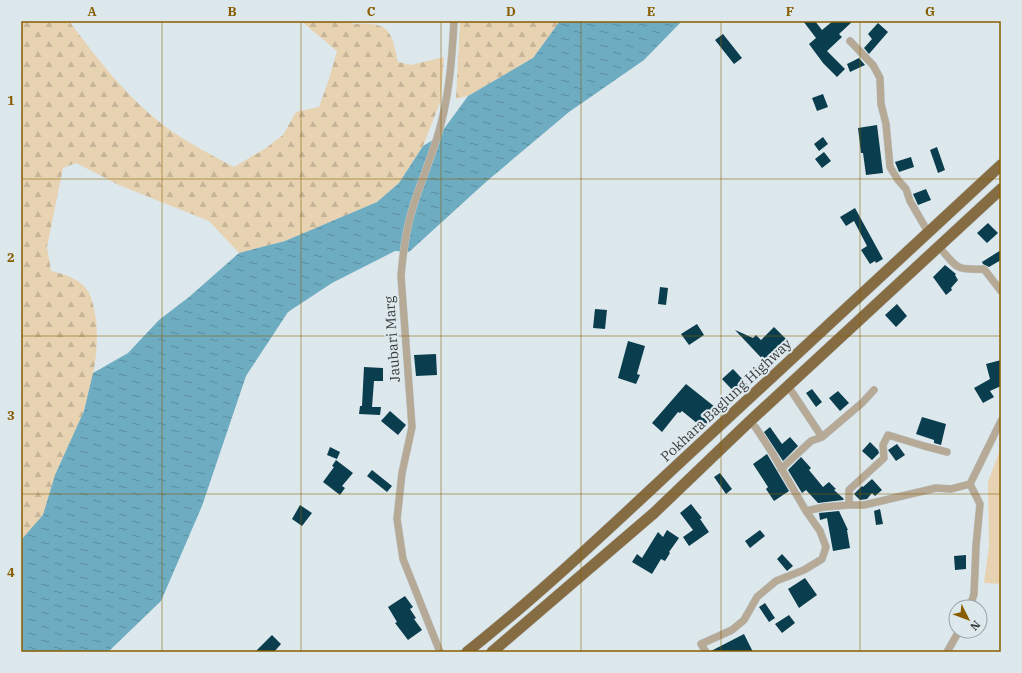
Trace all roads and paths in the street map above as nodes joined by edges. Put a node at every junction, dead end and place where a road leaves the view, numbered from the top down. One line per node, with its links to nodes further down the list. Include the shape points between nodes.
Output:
1 (454, 21): 20 (street, Jaubari Marg, via 452,67 445,106 438,137 413,208 403,251 401,276 412,427 402,473 397,519 402,559)
2 (850, 41): 5 (street, via 873,65 880,78 890,167 906,189)
3 (1001, 165): 5 (highway, Pokhara Baglung Highway)
4 (1001, 189): 6 (highway)
5 (928, 232): 21 (highway, Pokhara Baglung Highway, via 626,515)
6 (939, 247): 7 (street, via 962,270 984,269); 8 (highway)
7 (1001, 291)
8 (788, 386): 11 (highway); 12 (street)
9 (874, 390): 12 (street)
10 (1001, 420): 15 (street)
11 (750, 422): 14 (street); 22 (highway, via 654,513)
12 (822, 437): 14 (street, via 811,441)
13 (947, 452): 16 (street, via 888,435 883,445 884,458 849,490)
14 (781, 469): 17 (street)
15 (970, 484): 16 (street, via 951,489 936,488 864,505); 18 (street, via 980,504)
16 (849, 505): 17 (street)
17 (806, 511): 23 (street, via 820,531 826,547 822,559 804,570 776,581 757,597 744,620 732,630 701,644)
18 (972, 599)
19 (954, 639): 24 (street)
20 (440, 652)
21 (467, 652)
22 (492, 652)
23 (706, 652)
24 (947, 652)

